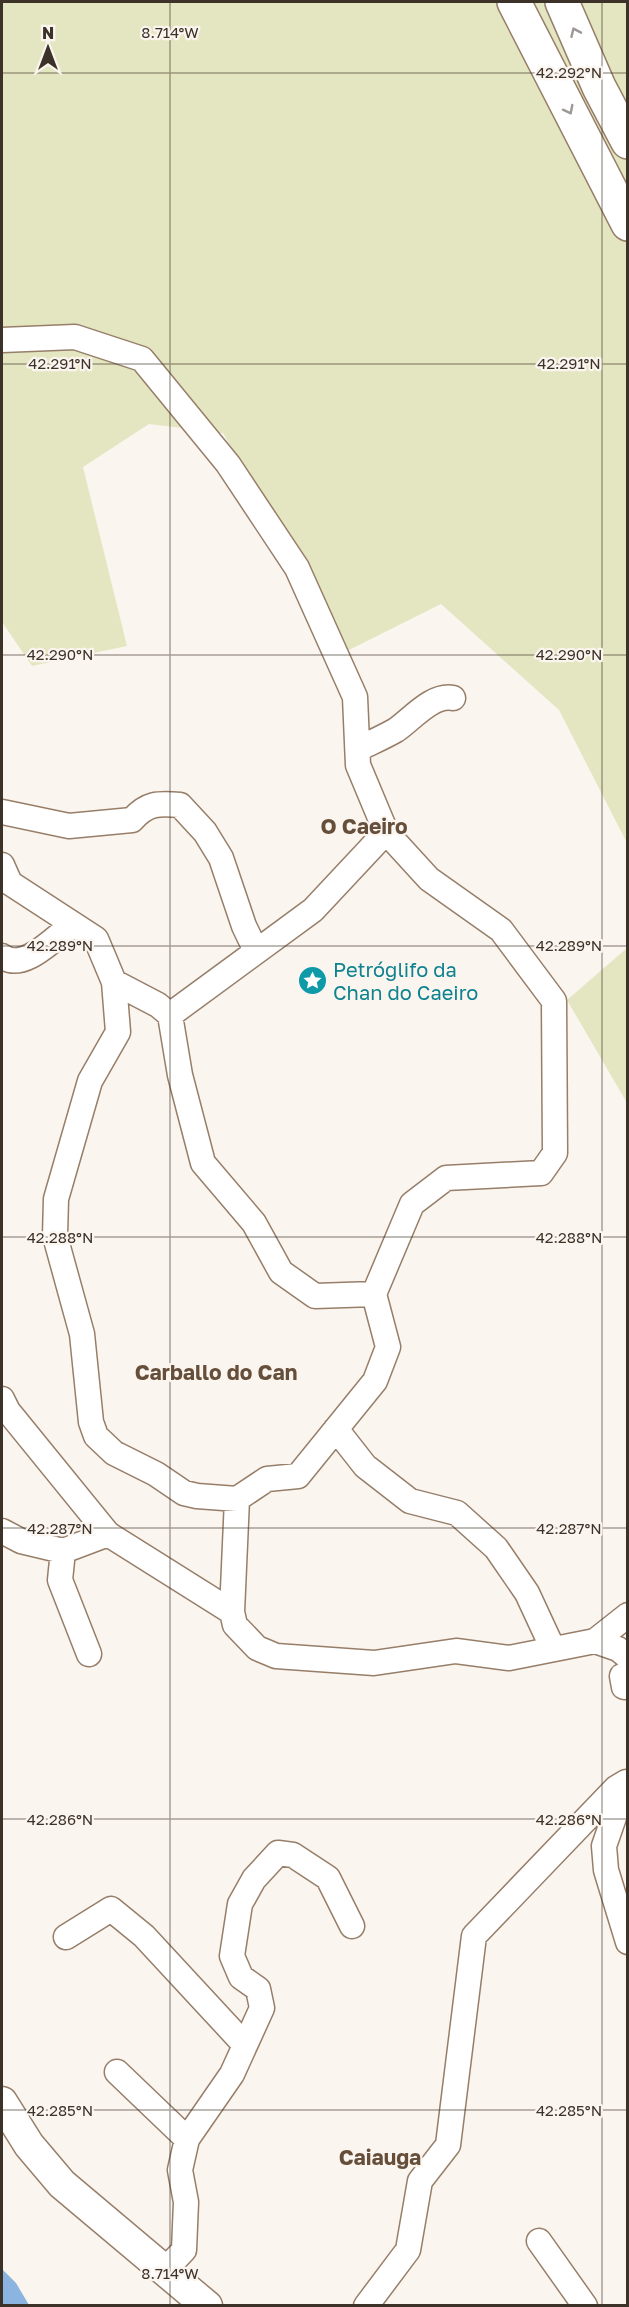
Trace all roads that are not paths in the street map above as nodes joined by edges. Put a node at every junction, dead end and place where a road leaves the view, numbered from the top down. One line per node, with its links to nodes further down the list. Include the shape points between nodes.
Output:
1 (514, 2): 4 (highway, one-way to 4)
2 (562, 2): 3 (highway, one-way to 2)
3 (627, 142)
4 (627, 224)
5 (2, 340): 7 (street, via 75,337 142,359 228,464 297,568 355,697)
6 (453, 698): 7 (street, via 423,708 396,730)
7 (358, 749): 9 (street, via 358,765)
8 (2, 812): 12 (street, via 69,826 132,820 142,808 180,805 205,832 221,858)
9 (386, 831): 12 (street, via 313,910); 16 (street, via 429,879 501,930 554,1001 555,1153 541,1173 446,1178 412,1204)
10 (2, 864): 11 (street, via 10,883)
11 (73, 924): 13 (street, via 17,962); 14 (street, via 96,939)
12 (256, 951): 15 (street)
13 (2, 956)
14 (114, 982): 15 (street); 19 (street, via 118,1032 90,1081 54,1217 57,1247 82,1334 91,1422 102,1444 184,1492)
15 (170, 1015): 16 (street, via 180,1075 203,1163 254,1223 281,1272 315,1296)
16 (374, 1294): 18 (street, via 388,1347 375,1381)
17 (2, 1399): 21 (street)
18 (336, 1429): 19 (street, via 298,1476 267,1479); 26 (street, via 365,1466 410,1501 457,1514 496,1548 526,1593)
19 (237, 1499): 23 (street)
20 (2, 1531): 22 (street, via 48,1550)
21 (108, 1534): 22 (street); 23 (street)
22 (63, 1551): 27 (street, via 60,1580)
23 (232, 1612): 26 (street, via 235,1625 257,1648 276,1656 374,1663 438,1652 509,1658)
24 (627, 1616): 25 (street)
25 (596, 1641): 26 (street); 28 (street)
26 (553, 1649)
27 (89, 1654)
28 (627, 1657)
29 (627, 1780): 32 (street, via 604,1846 606,1870); 41 (street, via 474,1936 448,2145 420,2181 408,2250)
30 (352, 1926): 33 (street, via 328,1878 293,1855 278,1853 254,1879 240,1904 232,1956 241,1977 258,1989 262,2008)
31 (66, 1937): 33 (street, via 111,1909 144,1936)
32 (627, 1942)
33 (245, 2045): 36 (street, via 232,2074)
34 (117, 2072): 36 (street)
35 (2, 2102): 38 (main road, via 29,2145 62,2184)
36 (187, 2139): 38 (street, via 180,2170 186,2202 184,2250)
37 (539, 2241): 39 (street)
38 (164, 2271): 40 (main road)
39 (584, 2299)
40 (207, 2306)
41 (366, 2306)

